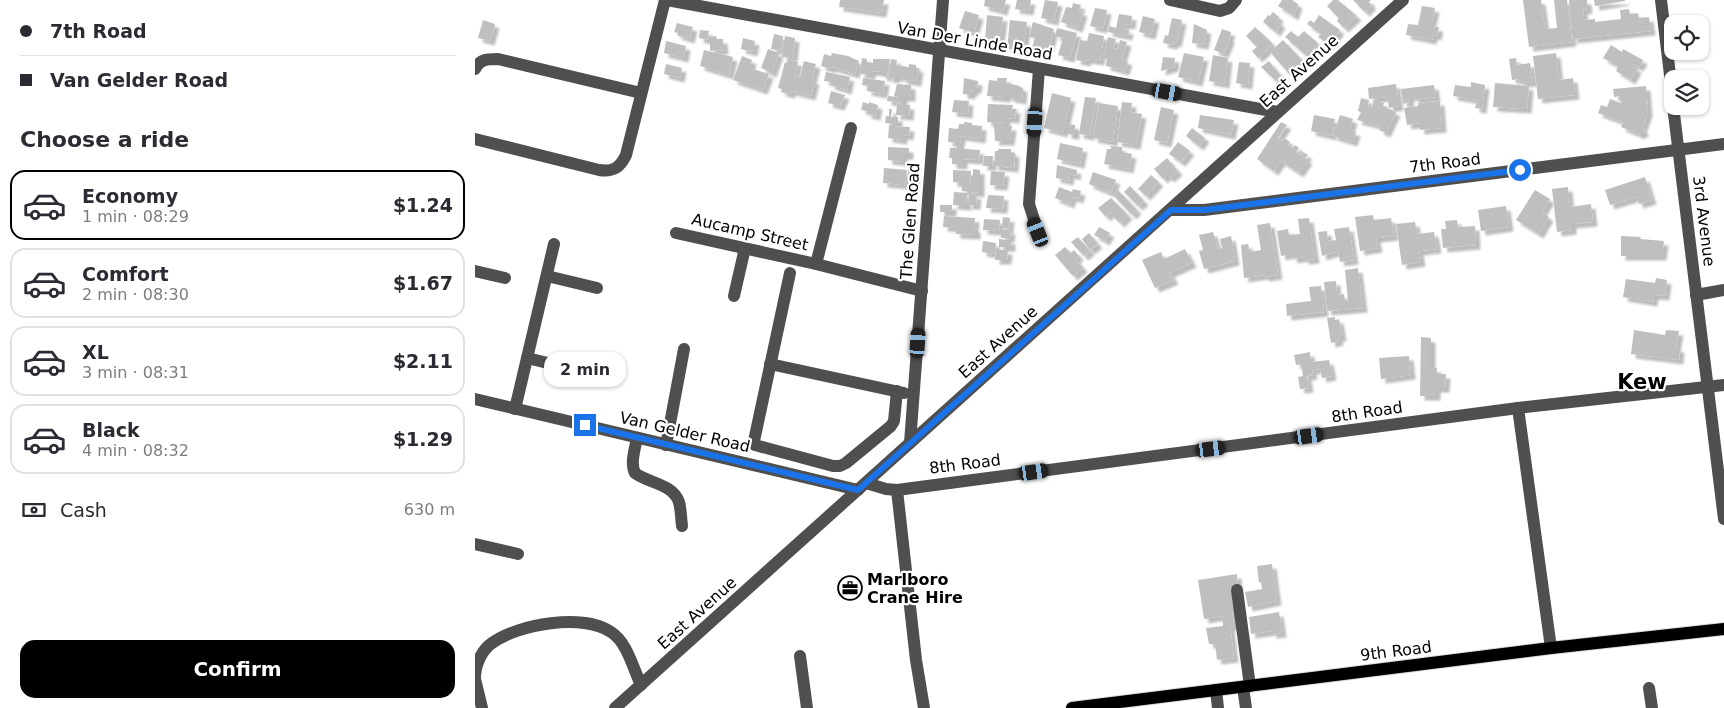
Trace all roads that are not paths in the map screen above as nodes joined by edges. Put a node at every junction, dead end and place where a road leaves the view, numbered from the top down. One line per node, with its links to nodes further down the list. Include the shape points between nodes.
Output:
1 (666, 0): 7 (street, Van Der Linde Road); 11 (street)
2 (943, 0): 7 (street, The Glen Road)
3 (1170, 0): 4 (street, via 1220,11)
4 (1237, 0)
5 (1403, 0): 12 (street, East Avenue)
6 (1661, 0): 10 (street)
7 (939, 51): 9 (street, Van Der Linde Road); 30 (street, The Glen Road)
8 (475, 69): 11 (street, via 484,60 498,59)
9 (1039, 69): 12 (street, Van Der Linde Road); 19 (street, via 1029,204)
10 (1669, 70)
11 (641, 93): 15 (street, via 626,155 614,170 599,170)
12 (1277, 112): 18 (street, East Avenue)
13 (1674, 115): 17 (street, 3rd Avenue)
14 (851, 128): 23 (street, Aucamp Street)
15 (475, 139)
16 (1724, 144): 17 (street, 7th Road)
17 (1678, 150): 18 (street, 7th Road, via 1204,210); 31 (street, 3rd Avenue)
18 (1171, 210): 46 (street, East Avenue)
19 (1038, 232)
20 (676, 233): 22 (street, Aucamp Street)
21 (554, 244): 26 (street)
22 (745, 248): 23 (street, Aucamp Street); 32 (street)
23 (816, 264): 30 (street, Aucamp Street)
24 (475, 271): 27 (street)
25 (790, 272): 35 (street)
26 (547, 276): 28 (street); 34 (street)
27 (505, 278)
28 (597, 288)
29 (1724, 290): 31 (street)
30 (922, 291): 40 (street, The Glen Road)
31 (1696, 295): 38 (street, 3rd Avenue)
32 (734, 296)
33 (684, 349): 45 (street)
34 (527, 358): 36 (street); 43 (street)
35 (770, 364): 39 (street); 39 (street, via 755,445 833,466 846,463 891,426)
36 (577, 370)
37 (1724, 385): 38 (street, 8th Road)
38 (1708, 387): 42 (street, 8th Road); 49 (street, 3rd Avenue)
39 (897, 391): 40 (street)
40 (914, 395): 46 (street, The Glen Road)
41 (475, 399): 43 (street, Van Gelder Road)
42 (1518, 408): 48 (street, 8th Road); 55 (street)
43 (515, 409): 44 (street, Van Gelder Road)
44 (637, 438): 45 (street, Van Gelder Road); 50 (street, via 633,462 635,474 675,494)
45 (666, 444): 47 (street, Van Gelder Road)
46 (910, 444): 47 (street, East Avenue)
47 (862, 487): 48 (street, 8th Road); 58 (street, East Avenue)
48 (897, 490): 66 (street)
49 (1724, 519)
50 (682, 526)
51 (475, 544): 52 (street)
52 (518, 554)
53 (1237, 590): 59 (street)
54 (1724, 628): 55 (main road, 9th Road)
55 (1551, 648): 59 (main road, 9th Road)
56 (800, 656): 65 (street)
57 (475, 677): 58 (street, via 481,656 492,642 515,631 570,621 603,627 612,632); 63 (street)
58 (641, 685): 64 (street, East Avenue)
59 (1246, 686): 61 (main road, 9th Road); 69 (street)
60 (1649, 688): 70 (street)
61 (1216, 690): 62 (main road, 9th Road); 68 (street)
62 (1101, 706): 67 (main road, 9th Road)
63 (481, 708)
64 (615, 708)
65 (807, 708)
66 (924, 708)
67 (1072, 708)
68 (1217, 708)
69 (1247, 708)
70 (1652, 708)

